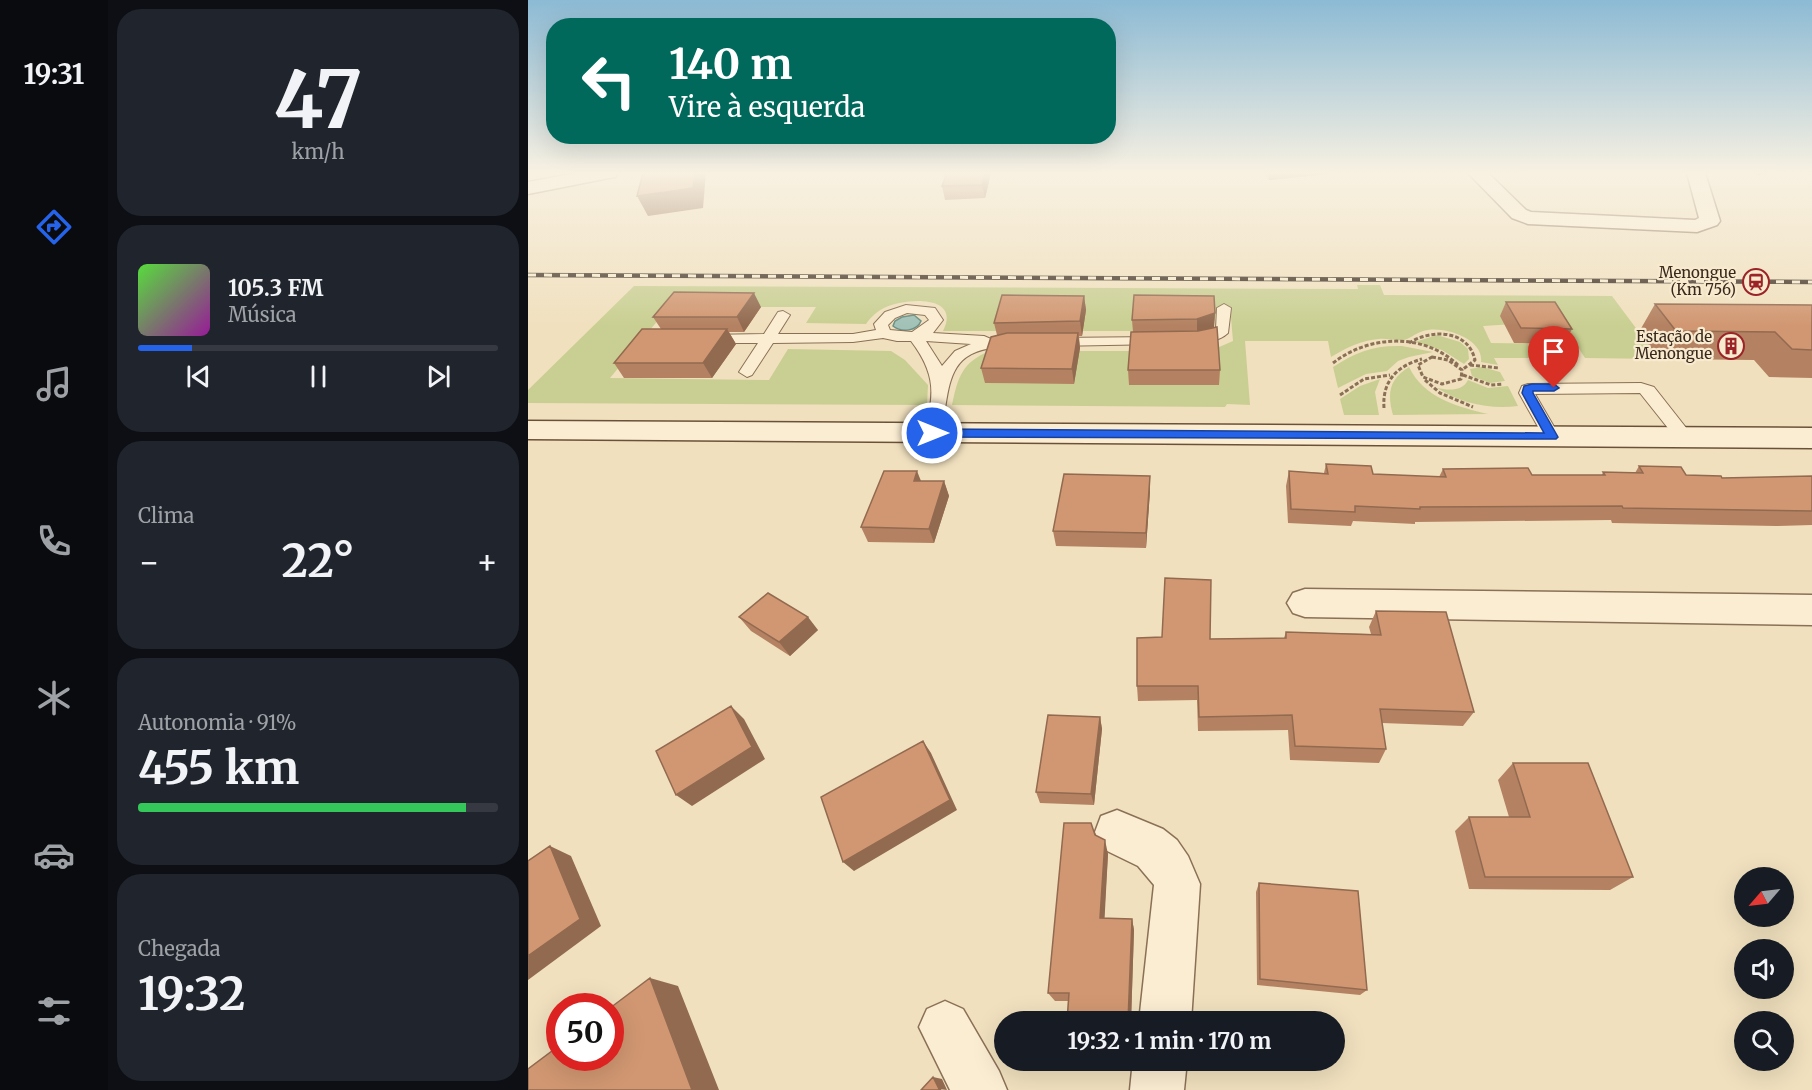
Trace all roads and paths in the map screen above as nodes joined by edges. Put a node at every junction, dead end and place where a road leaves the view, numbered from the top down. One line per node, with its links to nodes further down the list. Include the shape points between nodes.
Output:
1 (1652, 224): 2 (street)
2 (1703, 224)
3 (1224, 308): 9 (lane, via 1223,330 1197,340)
4 (783, 315): 8 (lane)
5 (884, 333): 6 (lane, via 898,338); 6 (lane, via 881,324 890,315 906,309 930,311 936,320 934,324); 8 (lane, via 853,338)
6 (915, 336): 9 (lane); 20 (lane, via 928,352)
7 (687, 338): 8 (lane)
8 (767, 339): 16 (lane)
9 (1010, 342): 20 (lane, via 981,345 960,353 948,364)
10 (1409, 343): 12 (path, via 1367,344); 13 (path, via 1426,334 1446,334 1475,353 1475,360); 14 (path, via 1445,354)
11 (1425, 359): 14 (path, via 1446,359); 18 (path, via 1401,366); 19 (path, via 1417,369)
12 (1333, 363)
13 (1469, 365): 15 (path); 17 (path)
14 (1458, 366): 17 (path)
15 (1499, 368)
16 (747, 372)
17 (1462, 372): 19 (path, via 1458,382 1444,385); 21 (path, via 1491,385)
18 (1390, 375): 22 (path, via 1364,380); 24 (path, via 1383,393)
19 (1423, 377): 23 (path, via 1440,393)
20 (941, 382): 26 (lane, via 941,405)
21 (1506, 383)
22 (1340, 395)
23 (1479, 409)
24 (1386, 415)
25 (528, 431): 26 (street)
26 (932, 433): 27 (street)
27 (1552, 437): 28 (street); 28 (lane, via 1528,389 1648,390)
28 (1684, 438): 29 (street)
29 (1812, 438)
30 (1305, 603): 31 (street)
31 (1812, 610)
32 (1117, 832): 33 (street, via 1155,848 1169,863 1177,884)
33 (1166, 1011)
34 (945, 1027): 36 (street)
35 (1159, 1071): 37 (street)
36 (980, 1090)
37 (1157, 1090)

